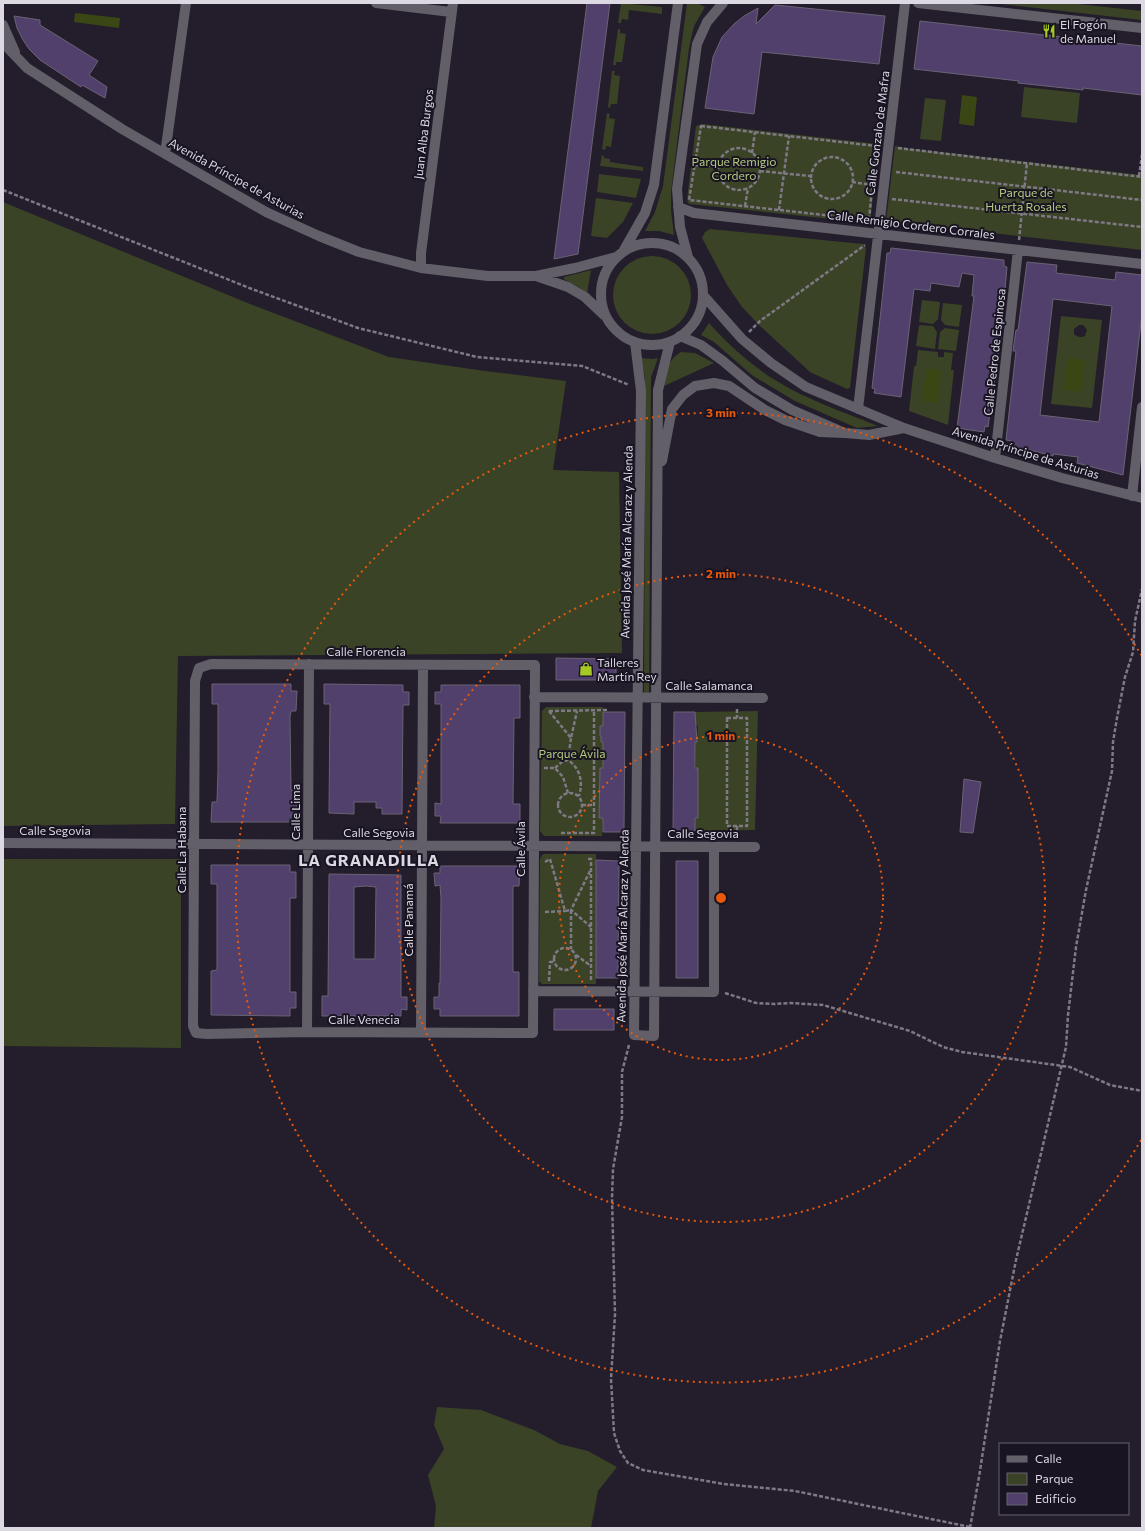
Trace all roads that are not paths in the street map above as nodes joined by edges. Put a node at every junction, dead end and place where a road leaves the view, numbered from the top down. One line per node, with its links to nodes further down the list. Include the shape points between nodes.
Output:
1 (186, 3): 12 (street)
2 (376, 3): 7 (street)
3 (678, 3): 15 (street, via 654,185 645,213)
4 (723, 3): 13 (street, via 707,22 697,44 677,189)
5 (905, 3): 14 (street, Calle Gonzalo de Mafra)
6 (918, 3): 9 (street)
7 (452, 8): 20 (street, Juan Alba Burgos)
8 (3, 25): 11 (street, Avenida Príncipe de Asturias)
9 (1142, 28)
10 (3, 43): 11 (street, Avenida Príncipe de Asturias)
11 (18, 58): 12 (street, Avenida Príncipe de Asturias, via 27,68 60,90)
12 (165, 154): 20 (street, Avenida Príncipe de Asturias, via 266,212 318,236 359,252)
13 (678, 206): 14 (street, Calle Remigio Cordero Corrales, via 694,213); 18 (street, via 680,227)
14 (878, 233): 16 (street, Calle Remigio Cordero Corrales); 28 (street, Calle Gonzalo de Mafra)
15 (624, 250): 17 (street); 18 (street, via 640,244 657,243 674,247)
16 (1018, 250): 19 (street, Calle Remigio Cordero Corrales); 31 (street, Calle Pedro de Espinosa)
17 (616, 257): 21 (street, Avenida Príncipe de Asturias); 23 (street, via 609,265 602,281 600,298)
18 (688, 257): 22 (street, via 699,274)
19 (1142, 264)
20 (420, 268): 21 (street, Avenida Príncipe de Asturias, via 488,276)
21 (536, 276): 23 (street, Avenida Príncipe de Asturias, via 568,287 585,297)
22 (703, 295): 24 (street, via 700,311 692,325); 28 (street, Avenida Príncipe de Asturias, via 742,339 770,363 806,387)
23 (605, 315): 25 (street, via 612,327 622,336)
24 (680, 336): 26 (street); 30 (street, Avenida Príncipe de Asturias, via 701,345 755,388 792,410)
25 (635, 342): 26 (street, via 646,345); 40 (street, Avenida José María Alcaraz y Alenda, via 641,391)
26 (670, 342): 32 (street, Avenida José María Alcaraz y Alenda, via 658,390)
27 (1142, 407): 33 (street)
28 (858, 409): 29 (street, Avenida Príncipe de Asturias)
29 (904, 428): 30 (street, Avenida Príncipe de Asturias, via 869,435); 31 (street, Avenida Príncipe de Asturias)
30 (845, 433): 32 (street, Avenida José María Alcaraz y Alenda, via 820,432 785,420 729,386 714,383 695,386 683,395 672,409)
31 (995, 458): 33 (street, Avenida Príncipe de Asturias)
32 (657, 485): 41 (street, Avenida José María Alcaraz y Alenda)
33 (1132, 496): 34 (street, Avenida Príncipe de Asturias)
34 (1142, 498)
35 (309, 664): 36 (street, Calle Florencia); 38 (street, Calle Florencia, via 211,664); 45 (street, Calle Lima)
36 (423, 664): 37 (street, Calle Florencia); 46 (street, Calle Panamá)
37 (534, 665): 39 (street, Calle Ávila)
38 (199, 668): 44 (street, Calle La Habana, via 195,680)
39 (534, 697): 40 (street, Calle Salamanca); 47 (street, Calle Ávila)
40 (638, 698): 41 (street, Calle Salamanca); 48 (street, Avenida José María Alcaraz y Alenda)
41 (656, 698): 42 (street, Calle Salamanca); 49 (street, Avenida José María Alcaraz y Alenda)
42 (763, 698)
43 (3, 843): 44 (street, Calle Segovia)
44 (194, 844): 45 (street, Calle Segovia); 57 (street, Calle La Habana, via 193,1026)
45 (308, 844): 46 (street, Calle Segovia); 55 (street, Calle Lima)
46 (422, 845): 47 (street, Calle Segovia); 56 (street, Calle Panamá)
47 (533, 846): 48 (street, Calle Segovia); 52 (street, Calle Ávila)
48 (636, 846): 49 (street, Calle Segovia); 53 (street, Avenida José María Alcaraz y Alenda)
49 (655, 846): 50 (street, Calle Segovia); 54 (street, Avenida José María Alcaraz y Alenda)
50 (714, 846): 51 (street, Calle Segovia); 54 (street, via 714,992)
51 (756, 847)
52 (533, 991): 53 (street); 58 (street, Calle Ávila)
53 (635, 992): 54 (street); 54 (street, Avenida José María Alcaraz y Alenda, via 634,1036 654,1036)
54 (654, 992)
55 (307, 1032): 56 (street, Calle Venecia); 57 (street, Calle Venecia)
56 (421, 1032): 58 (street, Calle Venecia)
57 (196, 1033)
58 (532, 1033)

